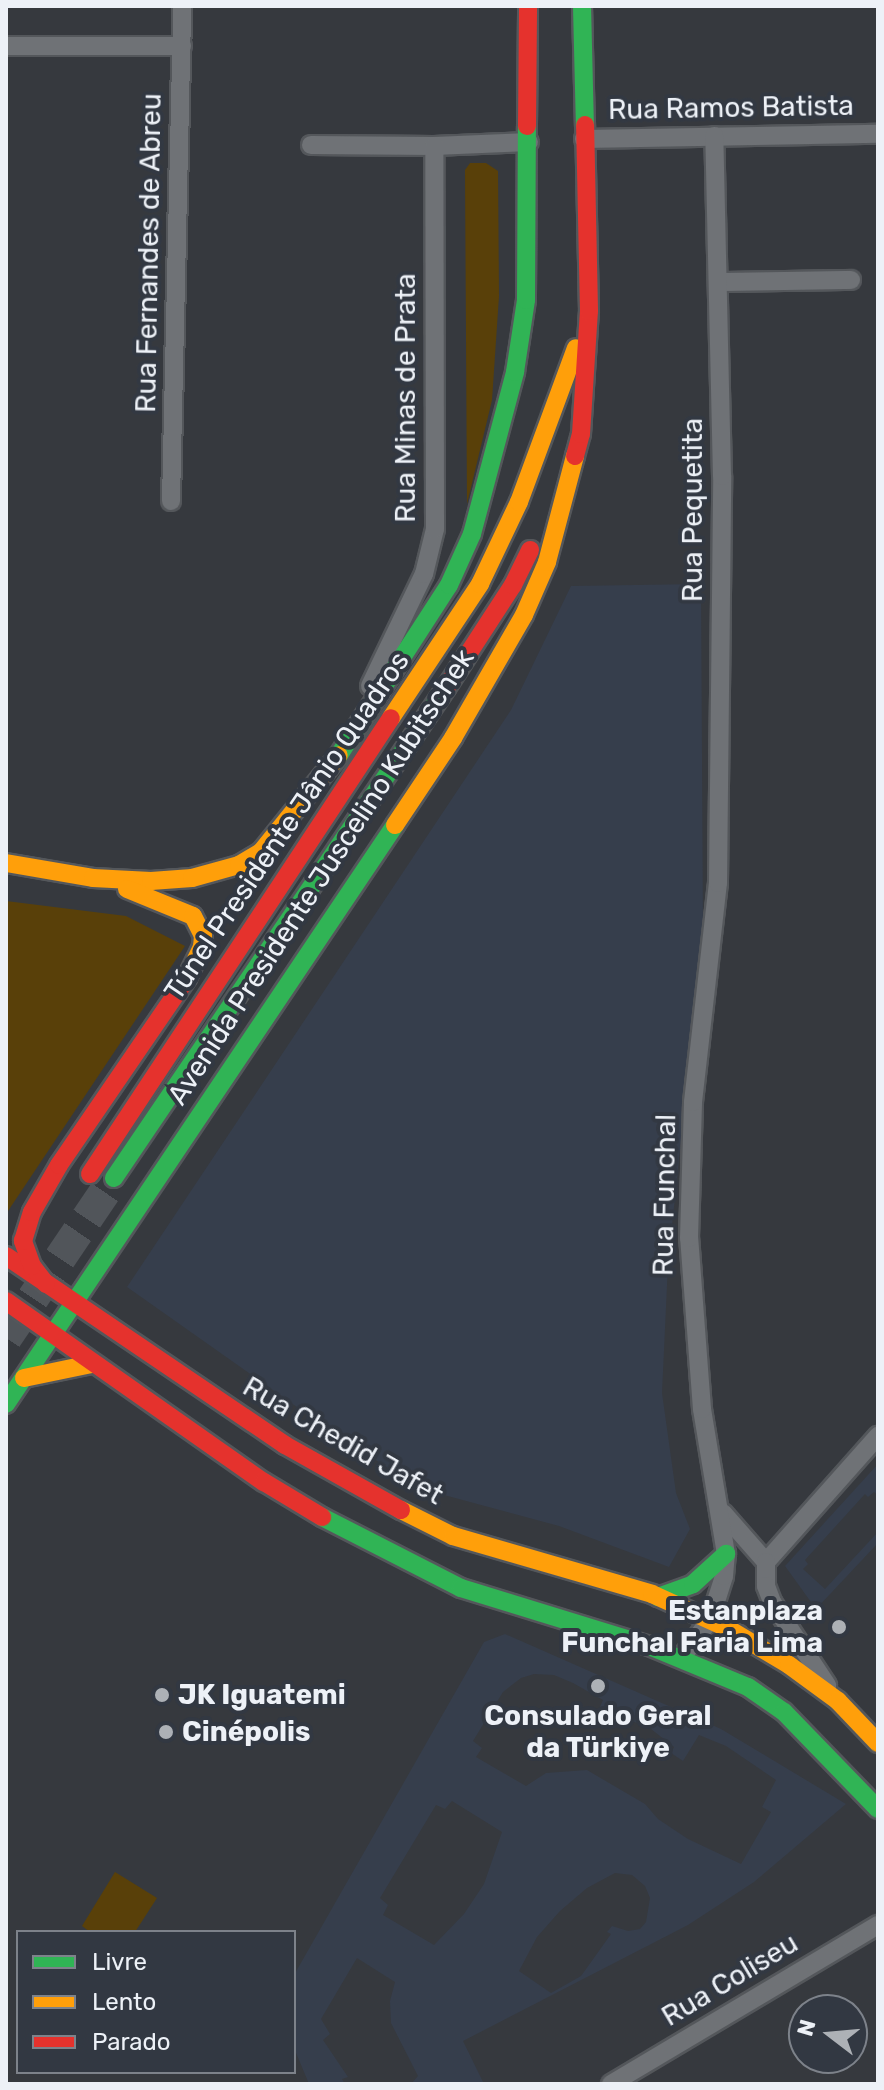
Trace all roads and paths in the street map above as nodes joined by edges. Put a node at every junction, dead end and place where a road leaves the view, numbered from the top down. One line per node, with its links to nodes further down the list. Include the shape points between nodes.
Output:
1 (182, 6): 5 (street, Rua Fernandes de Abreu)
2 (528, 6): 9 (main road, Avenida Presidente Juscelino Kubitschek)
3 (582, 6): 8 (main road, Avenida Presidente Juscelino Kubitschek)
4 (6, 46): 5 (street)
5 (182, 46): 19 (street, Rua Fernandes de Abreu)
6 (878, 134): 7 (street, Rua Ramos Batista)
7 (714, 136): 8 (street, Rua Ramos Batista); 13 (street, Rua Pequetita)
8 (584, 139): 15 (main road, Avenida Presidente Juscelino Kubitschek)
9 (529, 142): 11 (street); 14 (main road, Avenida Presidente Juscelino Kubitschek)
10 (311, 145): 11 (street)
11 (434, 146): 21 (street, Rua Minas de Prata, via 435,529 424,574)
12 (851, 280): 13 (street)
13 (718, 282): 24 (street, Rua Pequetita)
14 (526, 300): 16 (main road); 21 (main road, Avenida Presidente Juscelino Kubitschek, via 500,438 472,534 449,585)
15 (589, 311): 18 (main road, Avenida Presidente Juscelino Kubitschek); 20 (main road, Túnel Presidente Jânio Quadros)
16 (530, 391)
17 (529, 420): 20 (main road, Túnel Presidente Jânio Quadros)
18 (581, 434): 26 (main road, via 513,585); 29 (main road, Avenida Presidente Juscelino Kubitschek, via 547,562 453,738)
19 (171, 501)
20 (519, 502): 25 (main road, Túnel Presidente Jânio Quadros, via 480,584)
21 (329, 770): 23 (main road, Avenida Presidente Juscelino Kubitschek, via 261,852 219,872 151,881)
22 (6, 863): 23 (main road)
23 (93, 878): 28 (main road, via 185,910 201,926 203,936 196,964 32,1212 23,1241 32,1266)
24 (718, 883): 36 (street, Rua Funchal, via 693,1102 689,1238 702,1409)
25 (90, 1174)
26 (109, 1186)
27 (6, 1256): 28 (main road, Rua Chedid Jafet)
28 (50, 1286): 29 (main road, Rua Chedid Jafet)
29 (74, 1302): 31 (main road, Avenida Presidente Juscelino Kubitschek); 39 (main road, Rua Chedid Jafet, via 285,1445 414,1518 480,1545)
30 (12, 1305): 31 (main road)
31 (52, 1336): 32 (main road); 33 (main road, Avenida Presidente Juscelino Kubitschek)
32 (91, 1364): 33 (main road); 41 (main road, via 264,1482 428,1572 491,1599)
33 (24, 1378): 34 (main road, Avenida Presidente Juscelino Kubitschek)
34 (6, 1404)
35 (878, 1436): 38 (street)
36 (718, 1506): 37 (street, Rua Funchal); 38 (street)
37 (726, 1554): 39 (main road, via 693,1584); 40 (street, Rua Funchal)
38 (766, 1562): 42 (street, via 772,1602)
39 (658, 1597): 40 (main road, Rua Chedid Jafet)
40 (710, 1620): 41 (street, Rua Funchal); 42 (main road, Rua Chedid Jafet, via 789,1665)
41 (682, 1657): 44 (main road, via 748,1687 784,1712)
42 (838, 1701): 43 (main road)
43 (878, 1743)
44 (878, 1806)
45 (878, 1925): 46 (street, Rua Coliseu)
46 (611, 2084)

